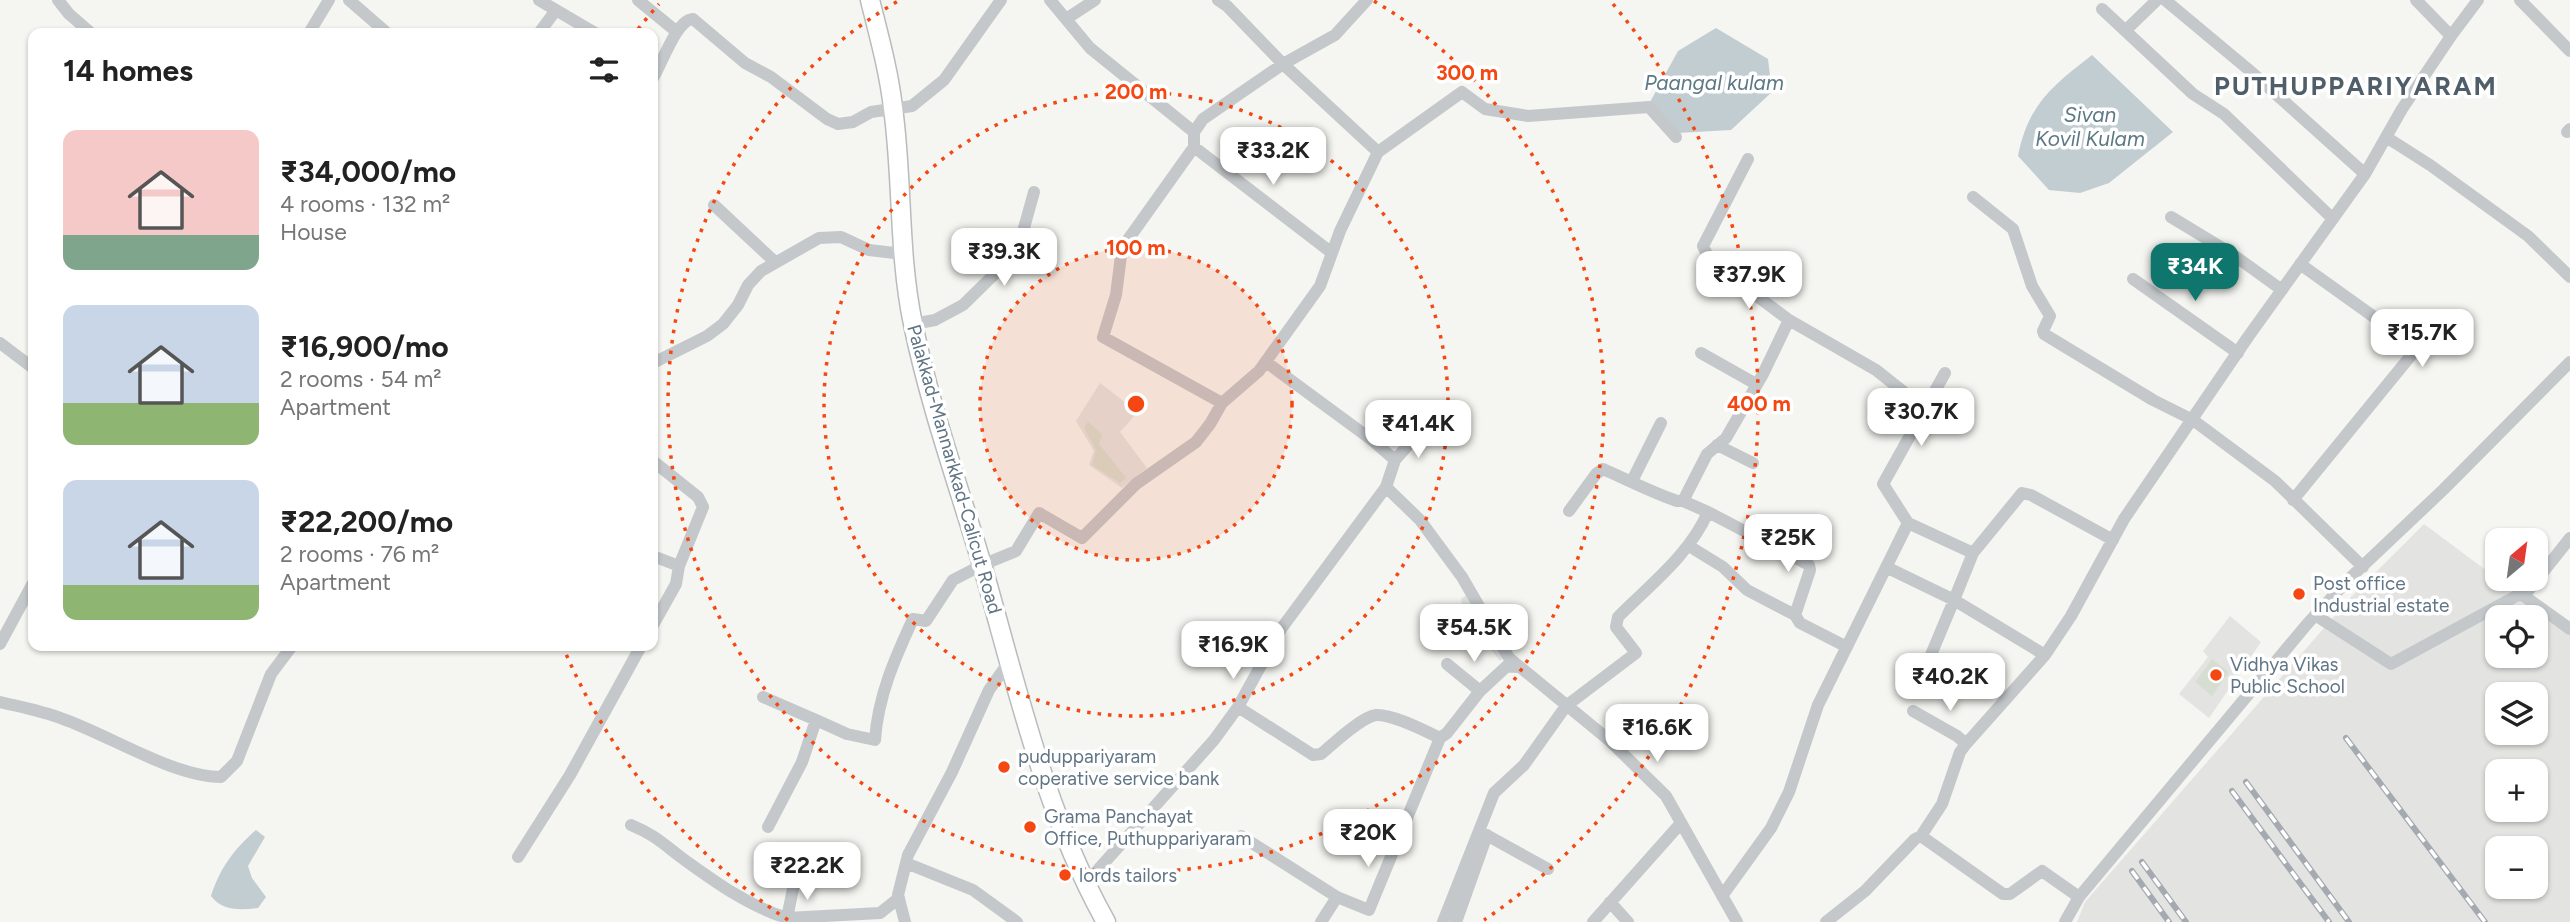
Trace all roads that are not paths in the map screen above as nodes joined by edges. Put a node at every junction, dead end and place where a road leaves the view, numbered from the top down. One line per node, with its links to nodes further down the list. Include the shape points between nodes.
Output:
1 (58, 0): 20 (street)
2 (329, 0): 21 (street)
3 (349, 0): 22 (street)
4 (539, 0): 18 (street)
5 (638, 0): 26 (street)
6 (870, 0): 31 (highway, Palakkad-Mannarkkad-Calicut Road)
7 (1001, 0): 31 (street, via 944,80 912,106)
8 (1050, 0): 19 (street)
9 (1095, 0): 19 (street)
10 (1218, 0): 29 (street)
11 (1367, 0): 29 (street, via 1335,35)
12 (2157, 0): 25 (street)
13 (2165, 0): 38 (street)
14 (2416, 0): 27 (street)
15 (2478, 0): 27 (street)
16 (2520, 0): 28 (street)
17 (2102, 9): 25 (street)
18 (555, 10): 23 (street); 24 (street)
19 (1066, 19): 32 (street, via 1090,48)
20 (85, 28)
21 (312, 28)
22 (381, 28)
23 (542, 28)
24 (586, 28)
25 (2126, 30): 43 (street, via 2193,94 2224,114)
26 (677, 32): 30 (street); 31 (street, via 684,22 694,19 745,63 838,124)
27 (2451, 36): 34 (street)
28 (2570, 51)
29 (1283, 64): 32 (street, via 1203,119); 36 (street)
30 (658, 66)
31 (893, 109): 45 (highway, Palakkad-Mannarkkad-Calicut Road)
32 (1194, 132): 35 (street)
33 (1676, 137): 36 (street, via 1649,107 1528,116 1485,109 1462,92)
34 (2386, 137): 38 (street); 48 (street, via 2528,236)
35 (1194, 147): 44 (street); 62 (street, via 1122,248 1116,295 1103,337)
36 (1378, 152): 44 (street)
37 (1748, 159): 51 (street, via 1703,247 1710,261)
38 (2365, 174): 43 (street)
39 (1034, 192): 52 (street, via 1012,257 963,304 935,320)
40 (1973, 197): 64 (street, via 2013,229 2032,286 2050,316 2044,334)
41 (714, 205): 46 (street)
42 (2171, 217): 50 (street)
43 (2333, 219): 47 (street)
44 (1332, 253): 57 (street, via 1320,286)
45 (903, 254): 46 (street, via 869,250 841,237 820,238); 52 (highway, Palakkad-Mannarkkad-Calicut Road)
46 (775, 262): 56 (street, via 748,285 723,324)
47 (2300, 264): 50 (street); 74 (street, via 2416,347)
48 (2570, 277)
49 (2133, 279): 55 (street)
50 (2282, 290): 55 (street)
51 (1789, 320): 61 (street); 63 (street, via 1876,370)
52 (913, 324): 83 (highway, Palakkad-Mannarkkad-Calicut Road)
53 (0, 343): 59 (street)
54 (1701, 353): 61 (street)
55 (2238, 353): 64 (street)
56 (658, 360)
57 (1266, 362): 62 (street); 68 (street)
58 (2570, 362): 86 (street)
59 (28, 364)
60 (1945, 373): 63 (street)
61 (1756, 384): 67 (street, via 1726,438)
62 (1222, 403): 83 (street, via 1196,442 1136,484 1082,538 1039,513 1016,551)
63 (1924, 408): 77 (street, via 1883,484)
64 (2193, 420): 74 (street); 79 (street)
65 (1416, 422): 68 (street, via 1410,443)
66 (1661, 423): 71 (street)
67 (1717, 445): 69 (street); 73 (street, via 1707,454)
68 (1395, 460): 72 (street)
69 (1754, 463)
70 (658, 465): 84 (street, via 702,503)
71 (1632, 481): 73 (street, via 1638,487); 75 (street, via 1603,469)
72 (1386, 487): 102 (street, via 1420,520 1462,577); 107 (street, via 1281,629)
73 (1684, 500): 76 (street)
74 (2294, 500): 86 (street)
75 (1569, 511)
76 (1708, 512): 80 (street); 90 (street, via 1809,565)
77 (1908, 523): 81 (street); 85 (street)
78 (2570, 538): 88 (street)
79 (2113, 540): 81 (street, via 2022,493); 98 (street)
80 (1689, 546): 90 (street, via 1723,567 1747,590); 106 (street, via 1618,617 1616,627 1636,653)
81 (1973, 553): 89 (street)
82 (658, 558): 84 (street)
83 (982, 565): 99 (highway, Palakkad-Mannarkkad-Calicut Road); 109 (street, via 953,580 926,621 913,618 889,671 875,740)
84 (679, 566): 92 (street, via 676,584)
85 (1886, 567): 89 (street); 95 (street)
86 (2362, 567): 91 (street)
87 (28, 592): 94 (street)
88 (2524, 596): 91 (street, via 2391,664); 93 (street)
89 (1954, 600): 98 (street); 100 (street)
90 (1795, 615): 95 (street, via 1800,624)
91 (2315, 615): 125 (street)
92 (658, 616)
93 (2570, 629)
94 (0, 644)
95 (1847, 647): 123 (street, via 1818,705 1789,792 1771,828)
96 (288, 651): 105 (street, via 271,674 237,761 221,777 180,769 62,718)
97 (638, 651): 118 (street, via 570,775)
98 (2045, 655): 111 (street)
99 (1009, 662): 119 (street, via 989,690); 122 (highway, Palakkad-Mannarkkad-Calicut Road, via 1037,756)
100 (1928, 662)
101 (1447, 664): 103 (street)
102 (1517, 667): 103 (street, via 1507,666); 106 (street)
103 (1480, 691): 110 (street)
104 (763, 697): 109 (street)
105 (0, 702)
106 (1566, 706): 112 (street, via 1666,796); 115 (street, via 1524,765 1494,793)
107 (1238, 707): 110 (street, via 1313,755 1376,715); 122 (street)
108 (1913, 712): 111 (street)
109 (816, 720): 114 (street, via 802,762)
110 (1440, 738): 124 (street, via 1369,910)
111 (1966, 744): 117 (street, via 1942,804)
112 (1681, 823): 123 (street); 127 (street)
113 (631, 825): 128 (street, via 654,834 719,884)
114 (768, 827)
115 (1483, 832): 120 (street); 133 (street); 134 (street)
116 (1241, 836): 124 (street)
117 (1921, 836): 125 (street, via 2003,894 2010,894 2042,871); 138 (street)
118 (518, 857)
119 (906, 863): 126 (street); 130 (street, via 973,891)
120 (1548, 869)
121 (795, 879): 128 (street)
122 (1087, 882): 131 (highway, Palakkad-Mannarkkad-Calicut Road)
123 (1722, 896): 137 (street)
124 (1336, 897): 132 (street)
125 (2079, 897): 139 (street)
126 (899, 898): 128 (street, via 880,913); 129 (street)
127 (1610, 902): 135 (street); 136 (street)
128 (786, 920)
129 (905, 922)
130 (1017, 922)
131 (1106, 922)
132 (1321, 922)
133 (1443, 922)
134 (1455, 922)
135 (1592, 922)
136 (1628, 922)
137 (1737, 922)
138 (1826, 922)
139 (2065, 922)

